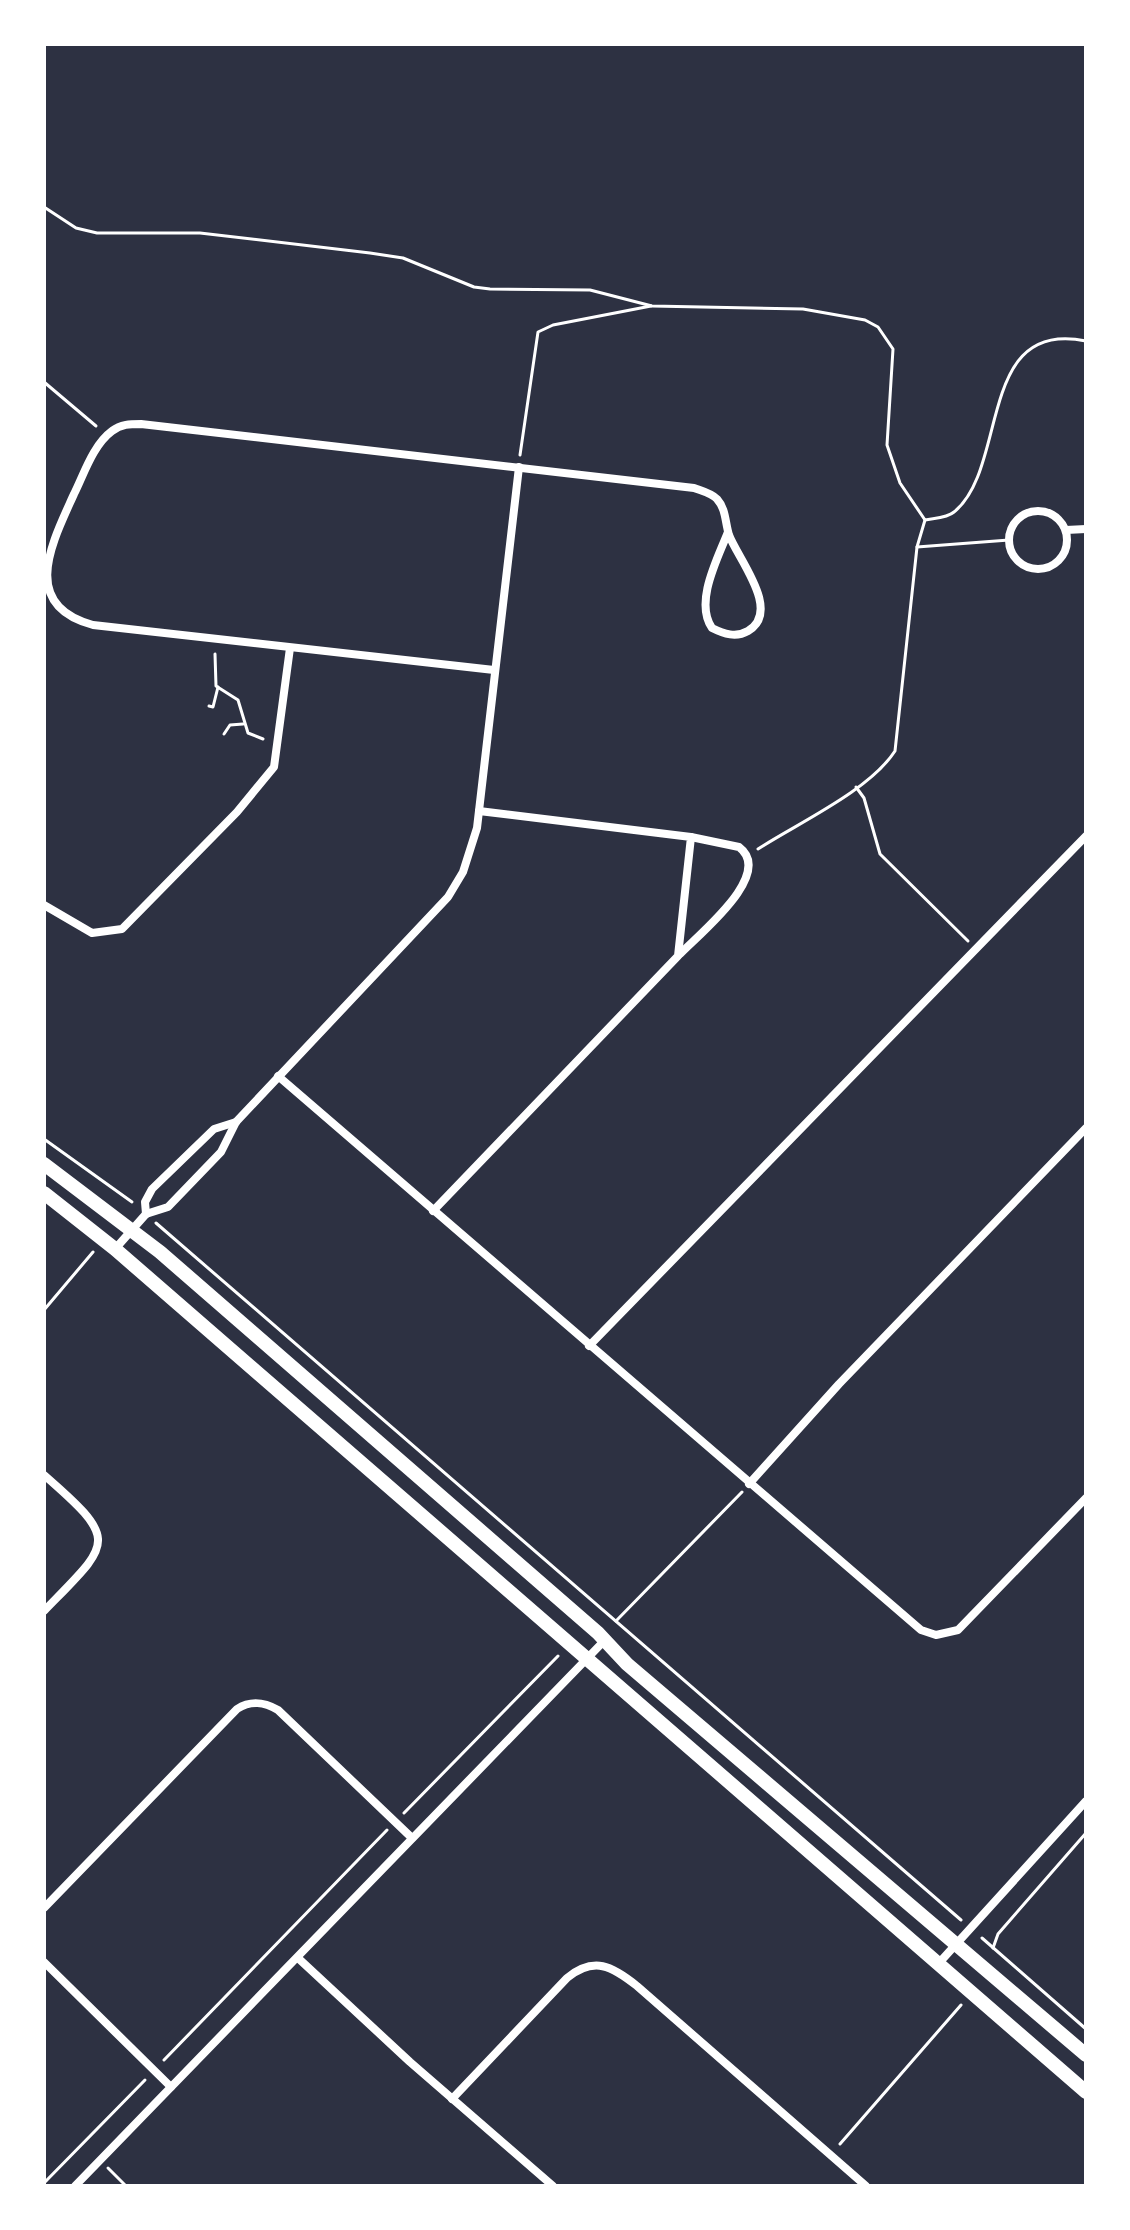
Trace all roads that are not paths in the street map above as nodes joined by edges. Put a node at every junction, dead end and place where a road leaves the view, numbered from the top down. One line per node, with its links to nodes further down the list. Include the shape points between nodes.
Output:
1 (519, 467): 4 (street, via 694,488 718,500); 5 (street, via 141,424 112,430 94,455 48,554 49,587 59,606 93,625); 6 (street)
2 (1086, 529): 3 (street)
3 (1066, 530): 3 (street, via 1054,515 1037,511 1019,517 1009,540 1017,561 1045,569 1066,550)
4 (728, 532): 4 (street, via 705,611 712,628 734,635 754,627 762,607)
5 (290, 648): 6 (street); 10 (street, via 274,767 237,812 122,929 92,933)
6 (494, 670): 7 (street)
7 (479, 811): 9 (street); 12 (street, via 463,872 448,897)
8 (1086, 836): 21 (street)
9 (691, 837): 11 (street); 11 (street, via 739,847 749,861 749,876)
10 (44, 905)
11 (678, 956): 17 (street)
12 (278, 1076): 13 (street); 17 (street)
13 (236, 1122): 18 (street, via 227,1145 168,1207); 18 (street, via 214,1129 163,1178 147,1196)
14 (1086, 1128): 23 (street)
15 (44, 1164): 19 (street)
16 (44, 1193): 20 (street)
17 (433, 1211): 21 (street)
18 (146, 1214): 19 (street)
19 (133, 1229): 20 (street); 26 (street)
20 (115, 1249): 27 (street)
21 (589, 1346): 23 (street)
22 (44, 1475): 25 (street, via 85,1510 100,1541 89,1565)
23 (749, 1484): 24 (street, via 907,1619 936,1635 961,1627)
24 (1086, 1498)
25 (44, 1611)
26 (605, 1640): 27 (street); 31 (street)
27 (587, 1660): 29 (street); 34 (street)
28 (1086, 1801): 31 (street)
29 (412, 1838): 30 (street, via 278,1710 263,1703 247,1704); 32 (street)
30 (44, 1908)
31 (957, 1943): 34 (street); 35 (street)
32 (298, 1958): 36 (street); 38 (street)
33 (44, 1962): 36 (street)
34 (939, 1963): 37 (street)
35 (1086, 2055)
36 (171, 2087): 39 (street)
37 (1086, 2092)
38 (452, 2099): 40 (street); 41 (street, via 567,1978 584,1966 603,1964 637,1986)
39 (75, 2186)
40 (553, 2186)
41 (866, 2186)

